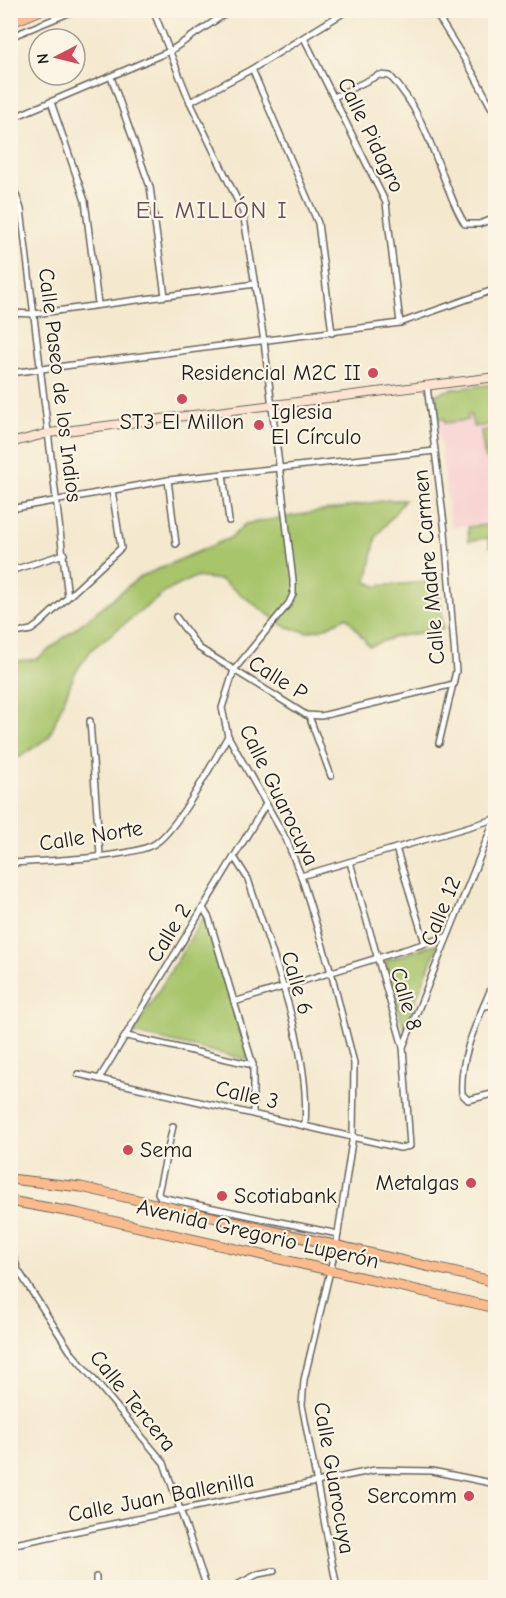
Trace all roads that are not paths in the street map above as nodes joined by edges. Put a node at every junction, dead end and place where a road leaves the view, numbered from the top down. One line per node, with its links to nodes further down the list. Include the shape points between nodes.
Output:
1 (41, 10): 7 (main road)
2 (76, 10): 8 (street)
3 (153, 10): 10 (street, Calle Guarocuya)
4 (231, 10): 10 (street)
5 (348, 10): 9 (street)
6 (434, 10): 16 (street, via 482,87)
7 (10, 23)
8 (10, 37)
9 (304, 38): 11 (street); 13 (street, Calle Pidagro)
10 (170, 51): 12 (street); 15 (street, Calle Guarocuya)
11 (252, 69): 15 (street); 27 (street, via 318,223)
12 (111, 76): 14 (street); 22 (street, via 150,187)
13 (334, 97): 19 (street, via 386,74 395,81 424,127 465,224); 26 (street, Calle Pidagro, via 389,210)
14 (51, 102): 17 (street); 23 (street, via 85,201)
15 (190, 102): 20 (street, Calle Guarocuya, via 243,212)
16 (495, 117)
17 (10, 119)
18 (10, 178): 25 (street, Calle Paseo de los Indios, via 21,209)
19 (495, 218)
20 (255, 284): 22 (street); 28 (street, Calle Guarocuya)
21 (495, 289): 26 (street)
22 (165, 296): 23 (street)
23 (98, 304): 25 (street)
24 (10, 313): 25 (street)
25 (34, 314): 29 (street, Calle Paseo de los Indios)
26 (400, 322): 27 (street)
27 (332, 333): 28 (street)
28 (264, 341): 29 (street); 33 (street, Calle Guarocuya)
29 (41, 369): 30 (street); 34 (street, Calle Paseo de los Indios)
30 (10, 373)
31 (495, 377): 32 (street)
32 (427, 387): 33 (street); 36 (street, Calle Madre Carmen)
33 (272, 404): 34 (street); 37 (street, Calle Guarocuya)
34 (49, 433): 35 (street); 41 (street, Calle Paseo de los Indios)
35 (10, 443)
36 (435, 451): 37 (street); 51 (street, Calle Madre Carmen, via 456,663)
37 (279, 468): 38 (street); 50 (street, Calle Guarocuya, via 293,594)
38 (223, 474): 39 (street); 43 (street)
39 (168, 480): 40 (street); 44 (street)
40 (112, 490): 41 (street); 47 (street, via 121,548)
41 (58, 499): 42 (street); 45 (street, Calle Paseo de los Indios)
42 (10, 509)
43 (229, 521)
44 (176, 544)
45 (64, 554): 46 (street); 47 (street, Calle Paseo de los Indios)
46 (10, 571)
47 (68, 597): 49 (street, via 32,630)
48 (176, 616): 50 (street, Calle P, via 199,648)
49 (10, 634)
50 (234, 670): 52 (street, Calle P); 54 (street, Calle Guarocuya, via 222,708)
51 (454, 684): 52 (street, Calle P); 55 (street, Calle Madre Carmen)
52 (309, 716): 56 (street)
53 (90, 722): 60 (street)
54 (228, 736): 57 (street, Calle Guarocuya); 60 (street, Calle Norte, via 193,796 161,838 139,849)
55 (439, 743)
56 (332, 776)
57 (266, 804): 61 (street, Calle 2); 64 (street, Calle Guarocuya)
58 (495, 819): 59 (street); 66 (street, Calle 12)
59 (396, 849): 62 (street); 67 (street)
60 (100, 855): 63 (street, Calle Norte)
61 (234, 857): 65 (street, Calle 2); 71 (street, Calle 6, via 248,879)
62 (350, 862): 64 (street); 68 (street, Calle 8)
63 (10, 863)
64 (301, 876): 69 (street, Calle Guarocuya)
65 (203, 908): 72 (street); 75 (street, Calle 2)
66 (446, 937): 67 (street); 76 (street, Calle 12)
67 (425, 943): 68 (street)
68 (377, 957): 69 (street); 76 (street, Calle 8)
69 (331, 972): 71 (street); 84 (street, Calle Guarocuya, via 354,1063)
70 (495, 977): 74 (street)
71 (282, 987): 72 (street); 82 (street, Calle 6, via 303,1070)
72 (234, 1002): 77 (street)
73 (495, 1005): 74 (street)
74 (484, 1006): 80 (street, via 463,1065 462,1094 468,1100)
75 (126, 1036): 77 (street); 79 (street, Calle 2)
76 (403, 1047): 85 (street, Calle 8, via 411,1142)
77 (253, 1065): 81 (street)
78 (78, 1074): 79 (street, Calle 3)
79 (99, 1079): 81 (street, Calle 3)
80 (495, 1093)
81 (253, 1113): 82 (street, Calle 3)
82 (305, 1125): 84 (street, Calle 3)
83 (173, 1126): 88 (street, via 160,1197)
84 (353, 1135): 85 (street, Calle 3); 88 (street, Calle Guarocuya)
85 (408, 1148)
86 (10, 1179): 89 (main road, Avenida Gregorio Luperón, via 81,1187)
87 (10, 1201): 91 (main road, Avenida Gregorio Luperón)
88 (338, 1234): 89 (street, Calle Guarocuya)
89 (336, 1246): 91 (street, Calle Guarocuya); 92 (main road, Avenida Gregorio Luperón)
90 (10, 1247): 96 (street, Calle Tercera, via 18,1270 65,1343 164,1463)
91 (331, 1271): 93 (main road, Avenida Gregorio Luperón); 94 (street, Calle Guarocuya, via 304,1380 302,1405)
92 (495, 1282)
93 (495, 1308)
94 (318, 1482): 95 (street, Calle Juan Ballenilla, via 394,1469 432,1471); 96 (street, Calle Juan Ballenilla); 103 (street, Calle Guarocuya)
95 (495, 1484)
96 (182, 1511): 97 (street, Calle Juan Ballenilla); 101 (street, Calle Tercera)
97 (10, 1545)
98 (274, 1572): 102 (street, via 258,1574)
99 (96, 1577): 100 (street)
100 (96, 1587)
101 (207, 1587)
102 (231, 1587)
103 (337, 1587)

